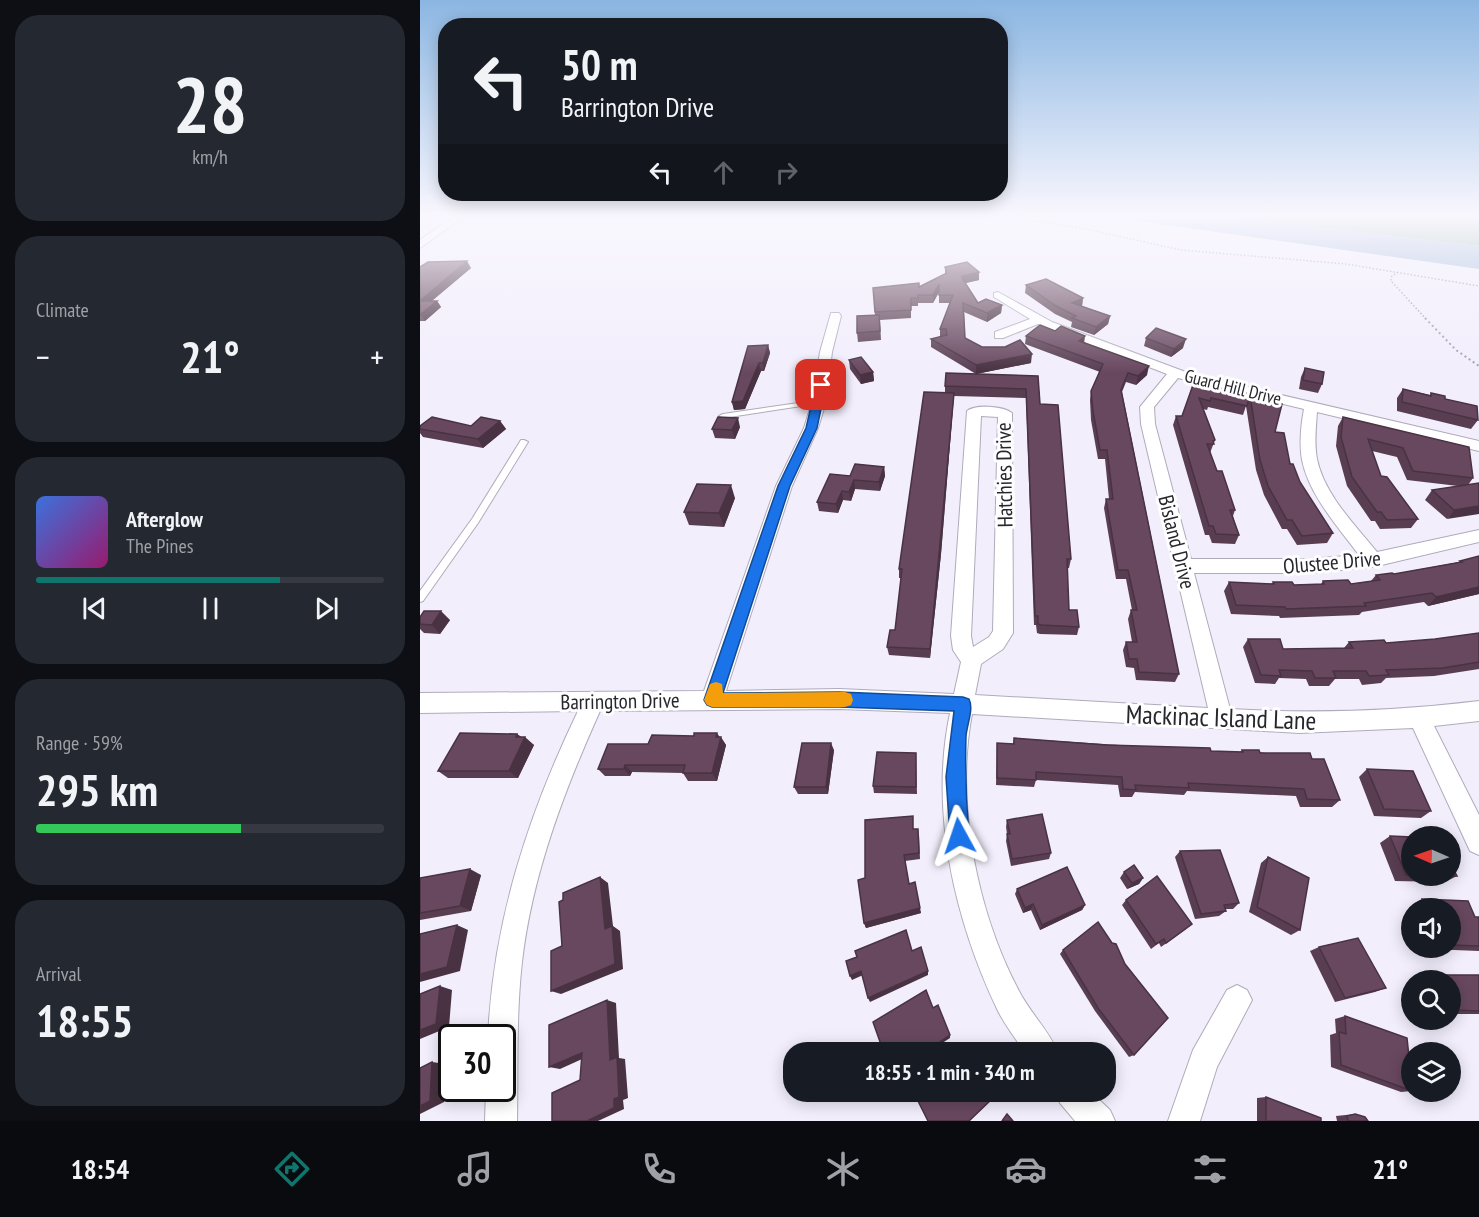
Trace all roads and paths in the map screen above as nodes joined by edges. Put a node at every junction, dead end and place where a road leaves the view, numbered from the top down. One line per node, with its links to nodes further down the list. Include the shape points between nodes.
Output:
1 (1368, 267): 2 (path)
2 (1398, 272): 3 (path); 8 (path, via 1391,281 1409,302 1456,350)
3 (1479, 286)
4 (998, 295): 6 (street, Guard Hill Drive)
5 (835, 316): 10 (street)
6 (1038, 320): 7 (street); 9 (street, Guard Hill Drive)
7 (999, 335)
8 (1479, 366)
9 (1175, 373): 11 (street, Guard Hill Drive); 17 (street, Bisland Drive, via 1151,400 1146,415)
10 (819, 402): 12 (lane); 20 (street, via 784,486)
11 (1311, 405): 14 (street, Guard Hill Drive); 16 (street, via 1310,463 1327,496)
12 (723, 416)
13 (524, 442): 18 (lane, via 475,521)
14 (1479, 446)
15 (1479, 537): 16 (street, Olustee Drive)
16 (1373, 560): 17 (street, Olustee Drive, via 1309,566)
17 (1183, 566): 26 (street, Bisland Drive)
18 (420, 598)
19 (972, 659): 19 (street, Hatchies Drive, via 996,643 1003,633 1005,413 974,411 961,636 963,650); 23 (street)
20 (712, 700): 21 (street, Barrington Drive); 23 (street, Barrington Drive, via 839,699)
21 (594, 701): 22 (street, Barrington Drive); 29 (street, via 544,820 519,901 510,946)
22 (420, 703)
23 (963, 704): 26 (street, Mackinac Island Lane); 30 (street, via 955,777 964,874 980,933 1009,1002)
24 (1479, 711): 25 (street, Mackinac Island Lane)
25 (1419, 718): 26 (street, Mackinac Island Lane, via 1299,723); 27 (street)
26 (1222, 719)
27 (1479, 842)
28 (1237, 1000): 35 (street, via 1204,1061)
29 (504, 1024)
30 (1036, 1042)
31 (502, 1102): 33 (street)
32 (1079, 1102): 34 (street)
33 (501, 1121)
34 (1099, 1121)
35 (1184, 1121)

